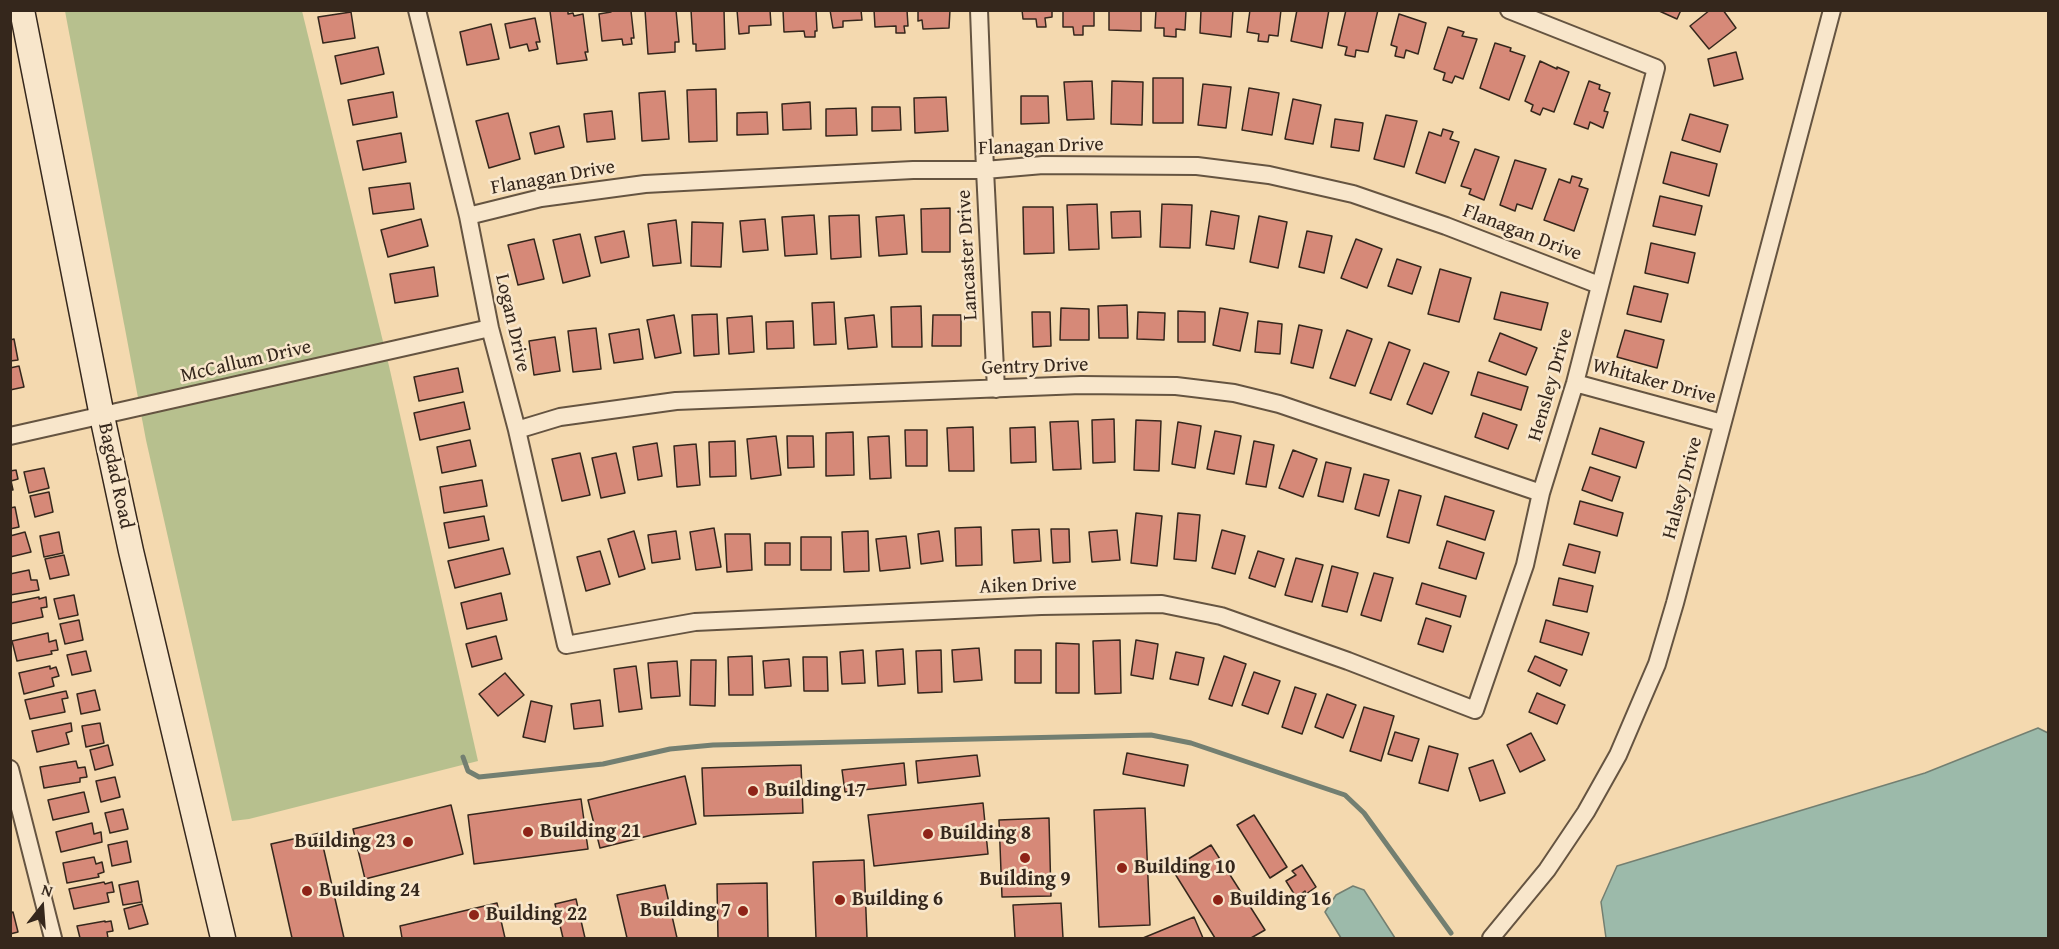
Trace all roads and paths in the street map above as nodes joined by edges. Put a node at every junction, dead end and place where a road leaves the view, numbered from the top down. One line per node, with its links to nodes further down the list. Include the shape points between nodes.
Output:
1 (22, 10): 12 (street, Bagdad Road)
2 (417, 10): 7 (street, Logan Drive)
3 (979, 10): 6 (street, Lancaster Drive)
4 (1509, 10): 8 (street, Hensley Drive, via 1656,68)
5 (1832, 10): 13 (street, Halsey Drive)
6 (985, 170): 7 (street, Flanagan Drive, via 645,184 541,198); 8 (street, Flanagan Drive, via 1042,165 1197,166 1269,175 1363,198); 11 (street, Lancaster Drive)
7 (468, 216): 9 (street, Logan Drive)
8 (1599, 285): 10 (street, Hensley Drive)
9 (490, 328): 12 (street, McCallum Drive); 14 (street, Logan Drive)
10 (1575, 383): 13 (street, Whitaker Drive); 16 (street, Hensley Drive)
11 (996, 389): 14 (street, Gentry Drive, via 676,401 560,417); 16 (street, Gentry Drive, via 1176,386 1234,393 1279,404)
12 (102, 416): 15 (street, McCallum Drive); 21 (street, Bagdad Road)
13 (1722, 423): 22 (street, Halsey Drive, via 1657,664 1631,726 1608,775 1568,840)
14 (517, 430): 17 (street, Logan Drive)
15 (10, 436)
16 (1541, 493): 18 (street, Hensley Drive, via 1525,565)
17 (566, 645): 18 (street, Aiken Drive, via 694,622 1162,604 1221,615)
18 (1475, 710)
19 (10, 769): 20 (street)
20 (52, 939)
21 (223, 939)
22 (1491, 939)

